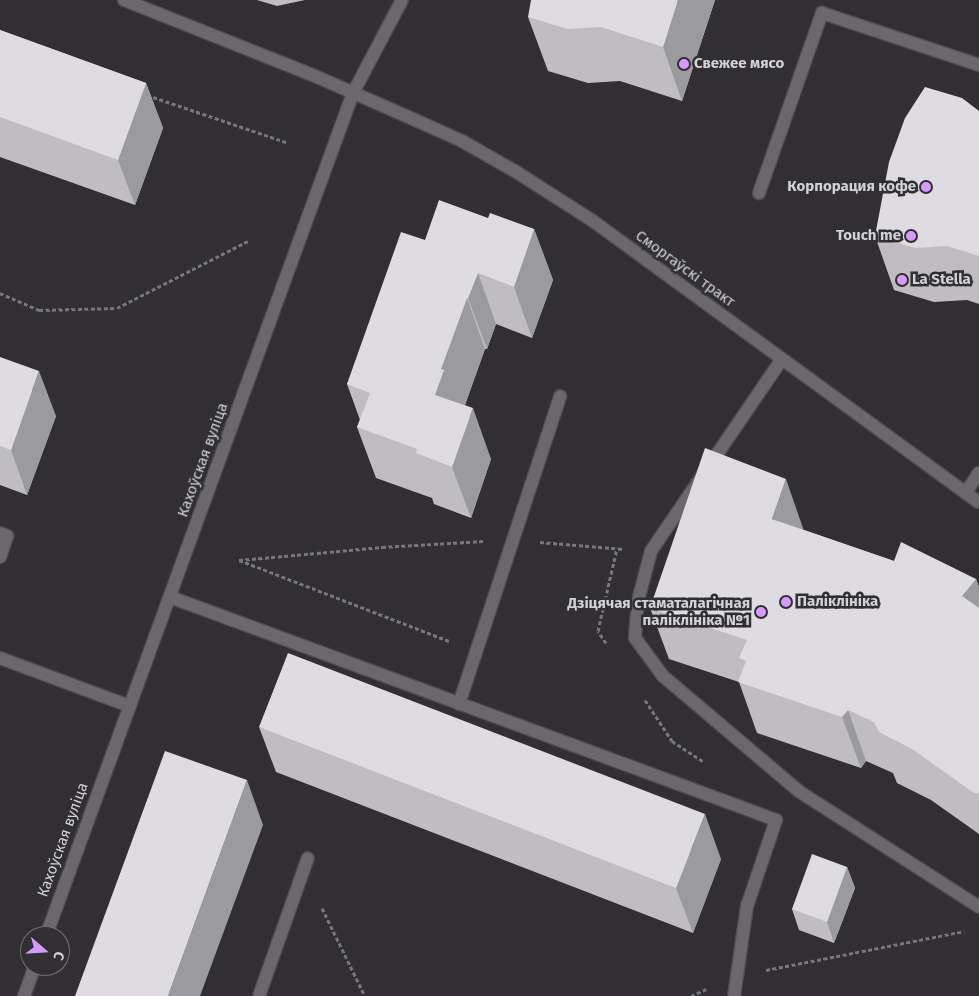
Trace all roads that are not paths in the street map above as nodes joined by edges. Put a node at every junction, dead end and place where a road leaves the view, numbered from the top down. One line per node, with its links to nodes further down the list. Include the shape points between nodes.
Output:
1 (124, 0): 4 (street, Сморгаўскі тракт)
2 (402, 0): 4 (street, Кахоўская вуліца)
3 (979, 65): 5 (street, via 822,13)
4 (352, 93): 6 (street, Сморгаўскі тракт, via 462,141 518,173 593,221); 13 (street, Кахоўская вуліца)
5 (759, 193)
6 (782, 359): 9 (street, Сморгаўскі тракт); 18 (street, via 651,551 638,601 635,638 663,676 800,792)
7 (560, 396): 15 (street)
8 (979, 473): 9 (street)
9 (966, 492): 10 (street, Сморгаўскі тракт)
10 (979, 502)
11 (0, 533): 12 (street, via 7,536)
12 (0, 557)
13 (170, 597): 15 (street); 16 (street, Кахоўская вуліца)
14 (0, 658): 16 (street)
15 (459, 704): 23 (street, via 776,820 747,906)
16 (129, 706): 19 (street, Кахоўская вуліца)
17 (308, 858): 22 (street)
18 (979, 907)
19 (50, 926)
20 (31, 976): 21 (street)
21 (24, 996)
22 (259, 996)
23 (734, 996)

